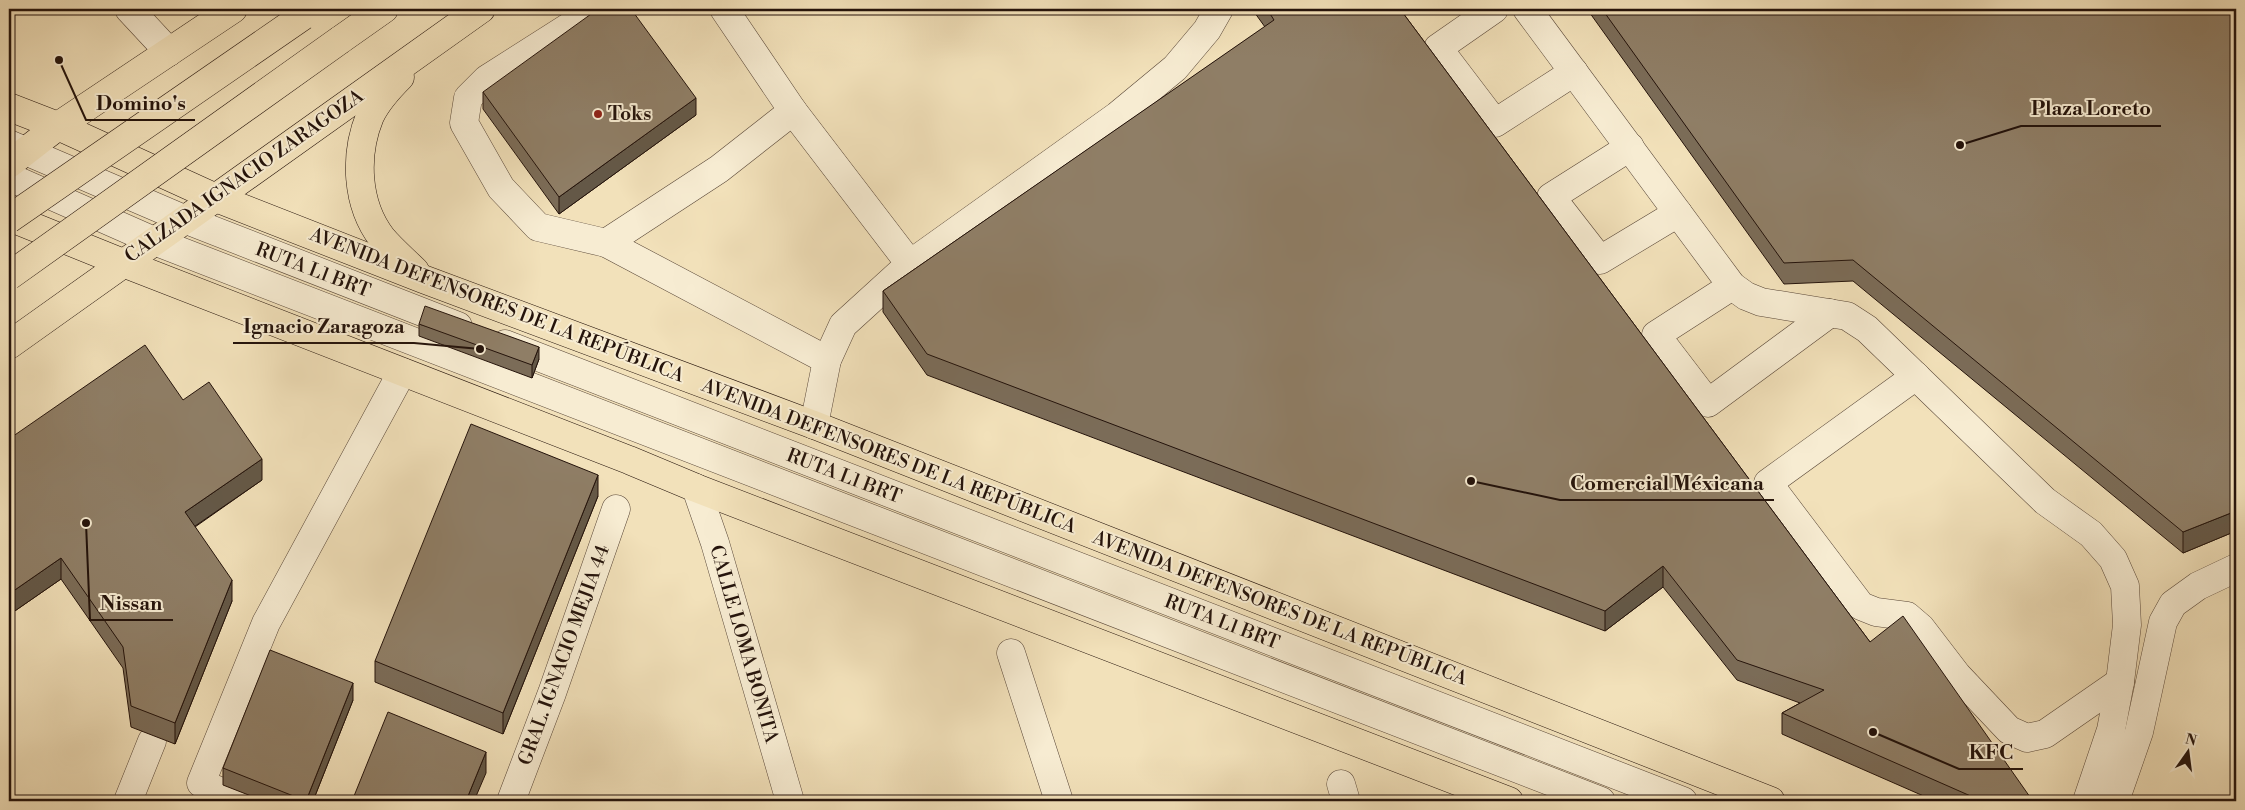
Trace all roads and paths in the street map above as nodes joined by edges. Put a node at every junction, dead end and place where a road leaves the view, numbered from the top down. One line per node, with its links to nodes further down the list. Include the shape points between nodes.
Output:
1 (129, 9): 12 (street)
2 (233, 9): 12 (main road)
3 (312, 9): 22 (main road, bridge)
4 (384, 9): 28 (main road, bridge)
5 (481, 9): 11 (main road, CALZADA IGNACIO ZARAGOZA)
6 (597, 9): 25 (street, via 487,79 468,98 464,123 501,188 538,227)
7 (724, 9): 15 (street)
8 (1219, 9): 27 (street, via 1207,30 1175,68 1117,116)
9 (1494, 9): 13 (street, via 1438,48 1495,123)
10 (1527, 9): 13 (street)
11 (439, 37): 20 (main road, CALZADA IGNACIO ZARAGOZA); 29 (main road, via 384,93 370,116 360,149 360,183 367,210 382,237)
12 (169, 52): 16 (main road)
13 (1574, 72): 17 (street)
14 (9, 107): 16 (main road, AVENIDA DEFENSORES DE LA REPÚBLICA)
15 (793, 111): 25 (street, via 719,169); 27 (street)
16 (58, 126): 18 (main road); 20 (main road, AVENIDA DEFENSORES DE LA REPÚBLICA)
17 (1630, 147): 21 (street); 21 (street, via 1551,197 1600,260)
18 (14, 153): 23 (street, RUTA L1 BRT)
19 (9, 177): 24 (street, RUTA L1 BRT)
20 (216, 198): 23 (main road, CALZADA IGNACIO ZARAGOZA); 29 (main road, AVENIDA DEFENSORES DE LA REPÚBLICA)
21 (1678, 213): 30 (street)
22 (9, 218): 26 (main road)
23 (184, 220): 24 (main road, CALZADA IGNACIO ZARAGOZA); 50 (street, RUTA L1 BRT)
24 (154, 240): 26 (main road, CALZADA IGNACIO ZARAGOZA); 49 (street, RUTA L1 BRT)
25 (606, 243): 33 (street)
26 (123, 263): 32 (main road, CALZADA IGNACIO ZARAGOZA); 34 (main road)
27 (910, 264): 33 (street, via 843,325)
28 (9, 276)
29 (423, 279): 36 (main road, AVENIDA DEFENSORES DE LA REPÚBLICA)
30 (1732, 286): 31 (street, via 1761,302); 31 (street, via 1656,335 1708,403)
31 (1830, 313): 35 (street, via 1847,316 1867,329)
32 (9, 345)
33 (827, 360): 36 (street)
34 (402, 372): 37 (main road); 44 (street, via 266,623 201,783)
35 (1916, 376): 41 (street, via 2045,501 2091,534 2112,559 2125,586 2126,596 2127,625); 41 (street, via 1768,483 1861,606 1876,612 1907,616 2009,730 2027,738 2045,734)
36 (814, 425): 51 (main road, AVENIDA DEFENSORES DE LA REPÚBLICA)
37 (696, 488): 46 (street, CALLE LOMA BONITA); 48 (main road)
38 (616, 509): 45 (street, GRAL. IGNACIO MEJIA 44)
39 (2236, 568): 53 (street, via 2198,586 2173,604 2163,622 2139,732)
40 (1011, 653): 47 (street)
41 (2120, 682): 52 (street, via 2111,730)
42 (152, 741): 43 (street)
43 (128, 801)
44 (242, 801)
45 (511, 801)
46 (790, 801)
47 (1059, 801)
48 (1509, 801)
49 (1601, 801)
50 (1683, 801)
51 (1770, 801)
52 (2086, 801)
53 (2115, 801)

